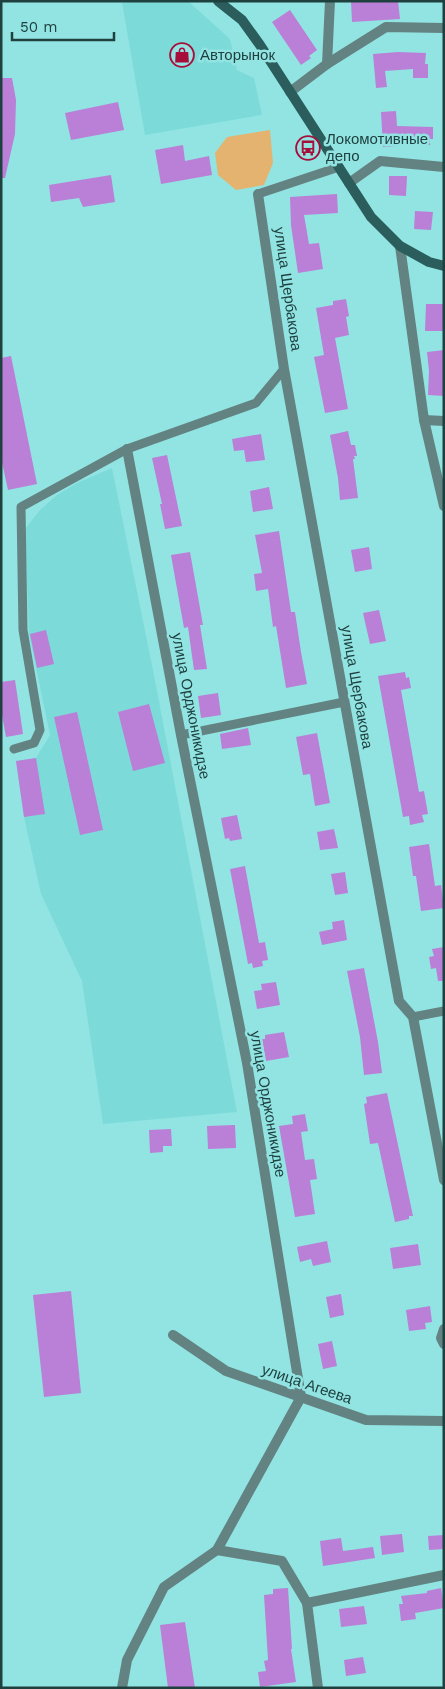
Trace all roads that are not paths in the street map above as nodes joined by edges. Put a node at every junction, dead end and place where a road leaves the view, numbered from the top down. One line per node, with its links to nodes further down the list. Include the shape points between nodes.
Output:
1 (218, 1): 5 (main road, via 242,20)
2 (330, 1): 4 (street)
3 (444, 28): 4 (street, via 386,27)
4 (327, 64): 5 (street)
5 (290, 92): 7 (main road)
6 (444, 166): 8 (street, via 380,162)
7 (338, 167): 8 (main road); 9 (lane)
8 (349, 183): 10 (main road, via 371,217)
9 (258, 194): 12 (street, улица Щербакова)
10 (400, 246): 11 (main road, via 429,262); 13 (street)
11 (444, 266)
12 (284, 369): 15 (lane, via 256,403); 17 (street, улица Щербакова)
13 (424, 420): 14 (street); 16 (street)
14 (444, 421)
15 (127, 449): 18 (street, улица Орджоникидзе); 19 (lane, via 21,507 23,630 40,730 34,743)
16 (444, 506)
17 (344, 702): 18 (lane); 21 (street, улица Щербакова, via 399,1001)
18 (181, 735): 26 (street, улица Орджоникидзе, via 247,1063)
19 (14, 748)
20 (444, 1011): 21 (lane)
21 (412, 1017): 22 (street, улица Щербакова)
22 (444, 1180)
23 (444, 1329): 25 (street, via 440,1338)
24 (173, 1335): 26 (street, улица Агеева, via 226,1371)
25 (444, 1344)
26 (301, 1397): 27 (street, улица Агеева, via 366,1420); 28 (street)
27 (444, 1421)
28 (218, 1550): 30 (street, via 282,1561); 31 (street, via 164,1587 127,1660)
29 (444, 1575): 30 (street)
30 (307, 1603): 32 (street)
31 (122, 1688)
32 (318, 1688)

